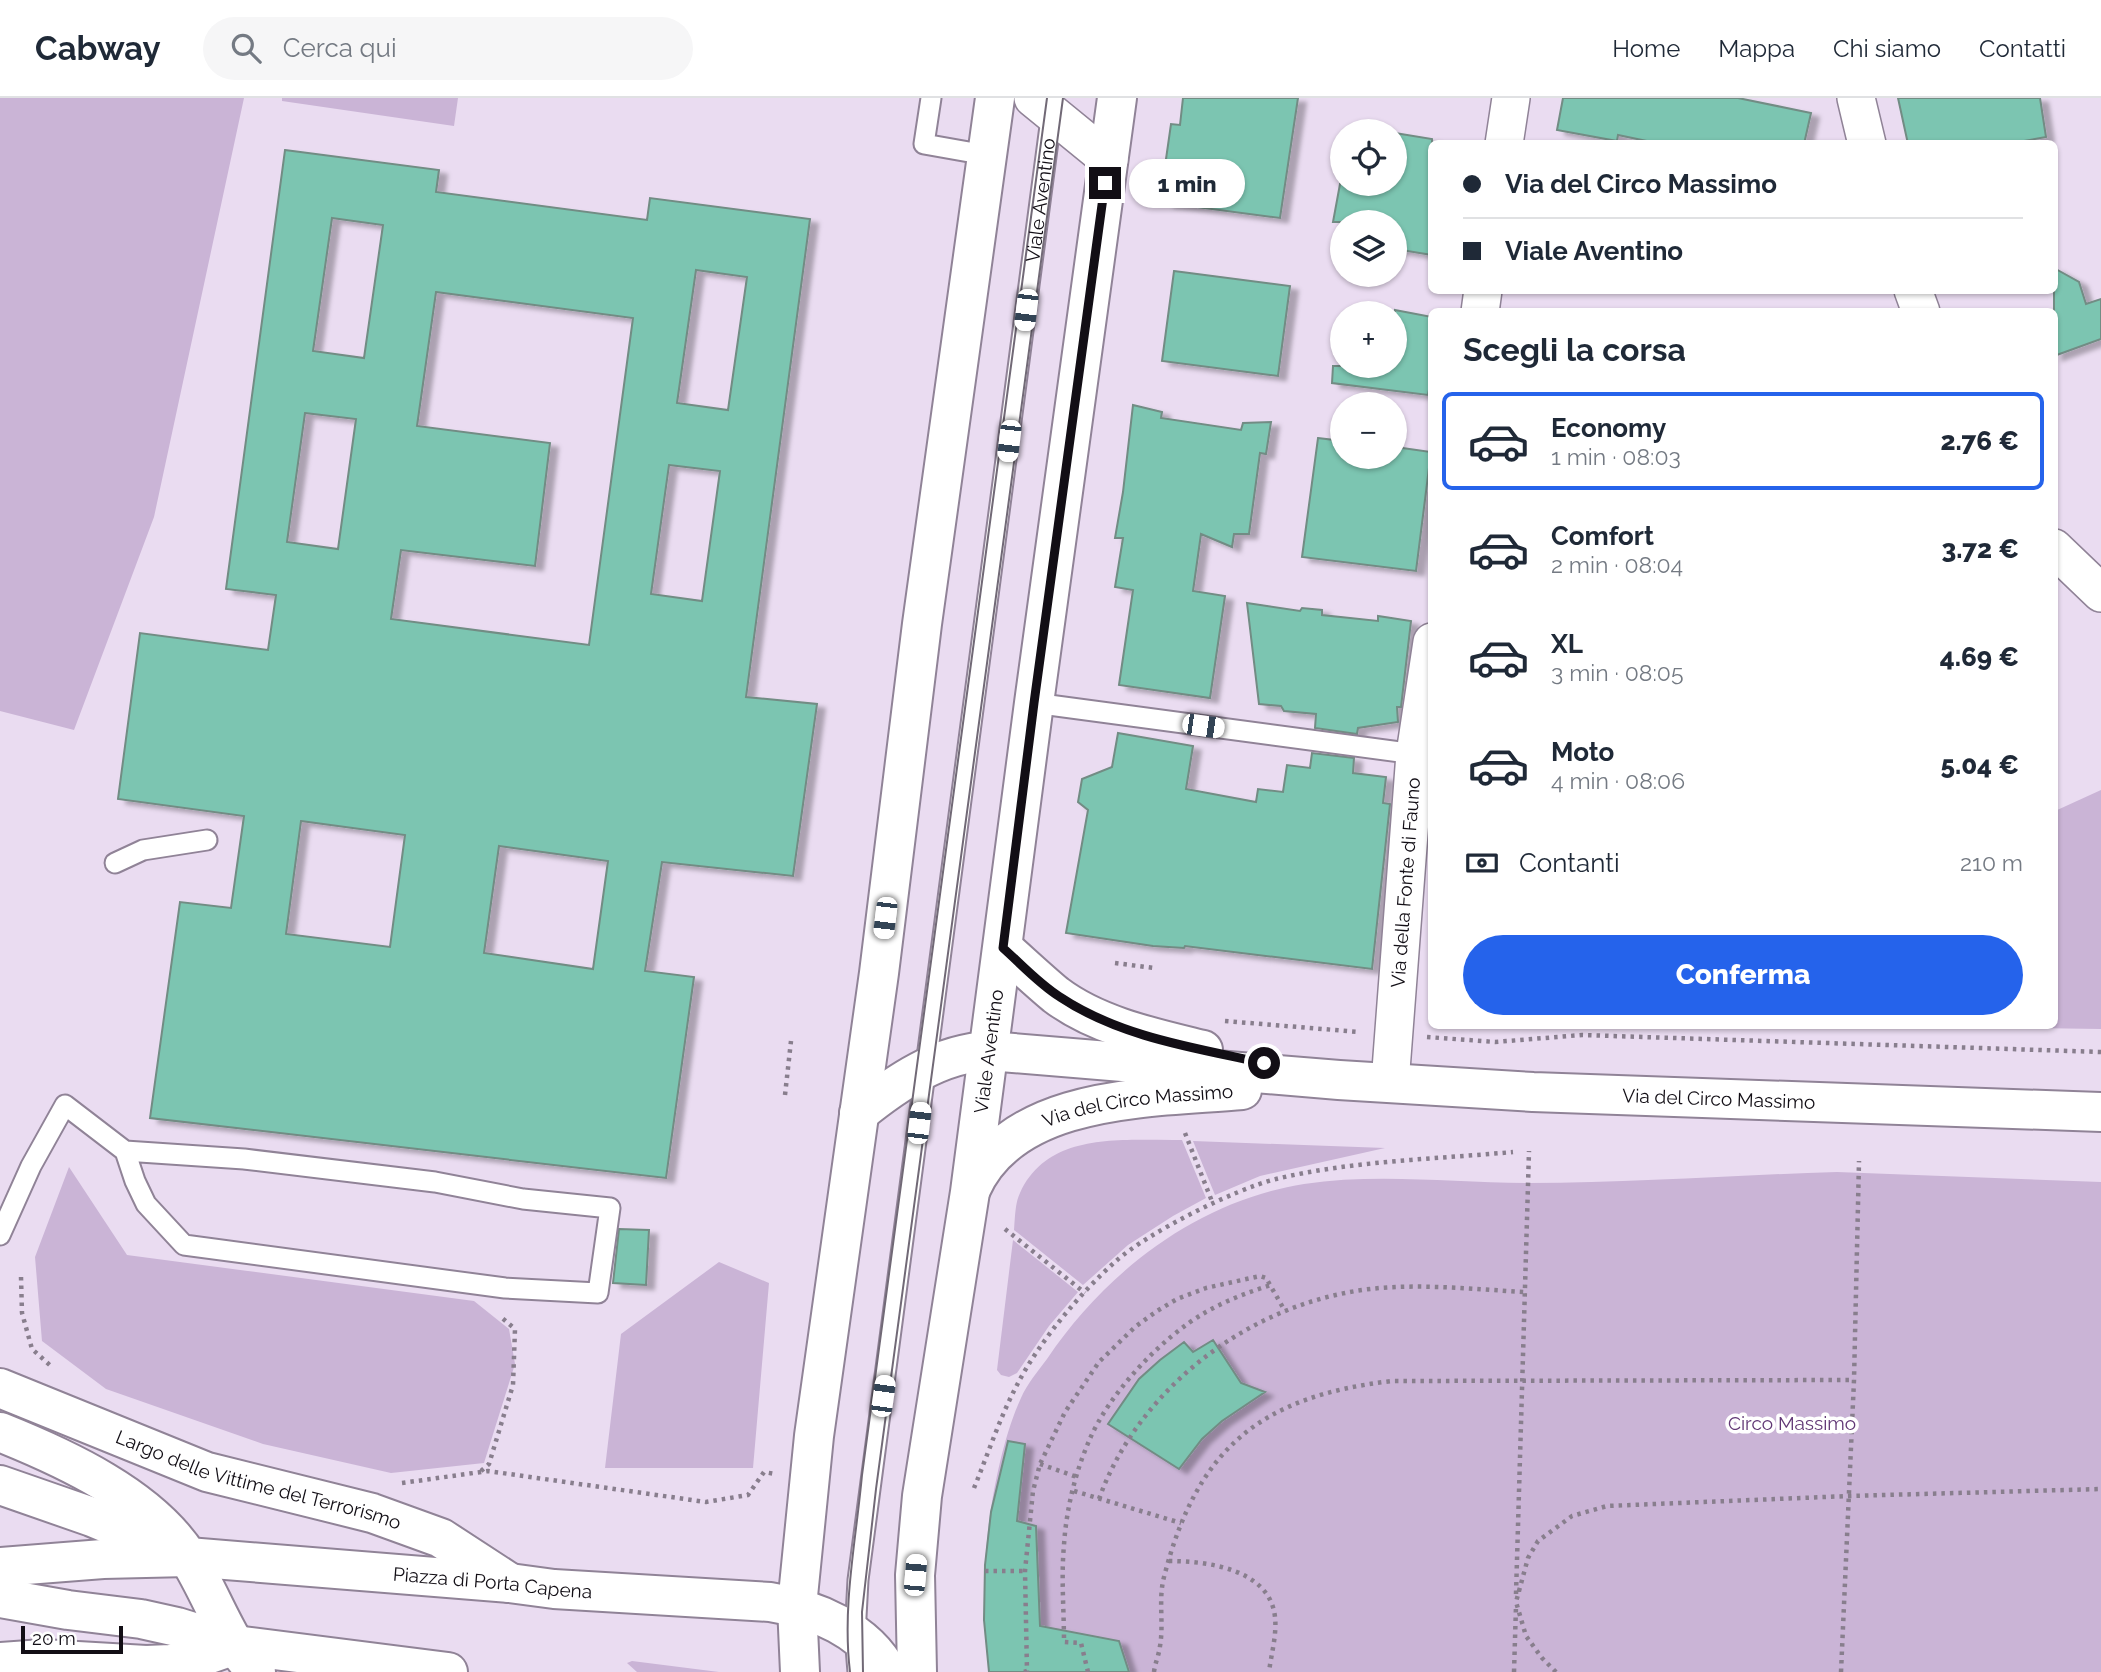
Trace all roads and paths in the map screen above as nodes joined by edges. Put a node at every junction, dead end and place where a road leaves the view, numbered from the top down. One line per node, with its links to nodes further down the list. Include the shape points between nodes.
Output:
1 (931, 98): 9 (lane, via 924,144)
2 (995, 98): 9 (main road)
3 (1117, 98): 10 (main road, Viale Aventino)
4 (1511, 98): 7 (street)
5 (1856, 98): 8 (street)
6 (1046, 103): 10 (street); 25 (lane, Viale Aventino)
7 (1505, 140)
8 (1866, 140)
9 (986, 155): 30 (main road)
10 (1109, 159): 14 (main road, Viale Aventino)
11 (2058, 552): 12 (street)
12 (2101, 593)
13 (1428, 668): 15 (street, Via della Fonte di Fauno)
14 (1034, 703): 15 (lane); 18 (main road, Viale Aventino)
15 (1415, 754): 27 (street, Via della Fonte di Fauno)
16 (207, 840): 17 (lane, via 143,850)
17 (115, 863)
18 (1003, 948): 23 (main road, Viale Aventino); 26 (main road, Via del Circo Massimo, via 1056,995 1115,1025 1165,1041)
19 (1115, 963): 20 (path)
20 (1154, 968)
21 (1444, 1038): 24 (path, via 1496,1042 1582,1035)
22 (791, 1041): 28 (path)
23 (989, 1051): 25 (main road, Via del Circo Massimo); 26 (main road, Via del Circo Massimo); 36 (main road, Viale Aventino)
24 (2101, 1052)
25 (927, 1069): 30 (main road, Via del Circo Massimo); 72 (lane, Viale Aventino)
26 (1339, 1080): 27 (main road, Via del Circo Massimo); 36 (main road, Via del Circo Massimo, via 1072,1110 1036,1125 1006,1145 980,1171)
27 (1390, 1083): 29 (main road, Via del Circo Massimo)
28 (785, 1095)
29 (2101, 1112)
30 (859, 1113): 71 (main road, via 814,1436)
31 (1185, 1133): 37 (path)
32 (125, 1151): 32 (lane, via 244,1159 610,1209 598,1293 505,1288 184,1245 146,1204); 39 (lane, via 65,1105)
33 (1529, 1151): 42 (path)
34 (1513, 1152): 37 (path, via 1334,1169 1274,1180)
35 (1859, 1161): 48 (path)
36 (970, 1192): 79 (main road, Viale Aventino, via 922,1496 915,1575)
37 (1213, 1204): 43 (path, via 1117,1260)
38 (1005, 1229): 43 (path)
39 (0, 1235)
40 (21, 1277): 46 (path, via 22,1313 32,1349)
41 (1271, 1285): 44 (path); 51 (path, via 1261,1276 1206,1289 1177,1299 1135,1327 1098,1362 1079,1388); 54 (path, via 1206,1312 1152,1354 1100,1418)
42 (1525, 1292): 44 (path, via 1382,1288 1345,1292); 47 (path)
43 (1085, 1293): 57 (path, via 1017,1385)
44 (1285, 1311): 61 (path, via 1249,1328 1166,1389 1123,1446)
45 (502, 1318): 52 (path, via 515,1329 513,1384 489,1464)
46 (61, 1376)
47 (1522, 1380): 48 (path); 62 (path, via 1392,1381 1357,1385 1294,1403 1233,1442 1205,1474); 70 (path)
48 (1854, 1380): 60 (path)
49 (0, 1388): 68 (main road, Largo delle Vittime del Terrorismo, via 207,1472 372,1513 441,1538)
50 (0, 1432): 63 (main road, via 128,1497 161,1525)
51 (1040, 1464): 54 (path); 67 (path)
52 (480, 1472): 53 (path, via 706,1502 748,1495); 55 (path, via 403,1484)
53 (764, 1472)
54 (1077, 1477): 59 (path)
55 (389, 1482)
56 (0, 1486): 63 (main road, via 120,1527)
57 (974, 1488)
58 (2101, 1489): 60 (path)
59 (1074, 1491): 61 (path); 81 (path, via 1063,1545 1064,1642 1081,1643)
60 (1849, 1496): 70 (path, via 1607,1506 1572,1516 1538,1541 1528,1558); 86 (path)
61 (1099, 1499): 62 (path)
62 (1181, 1524): 64 (path)
63 (188, 1557): 65 (main road); 68 (main road, Piazza di Porta Capena); 73 (main road)
64 (1169, 1561): 82 (path, via 1161,1592 1161,1644); 83 (path, via 1191,1561 1241,1573 1264,1589 1275,1617)
65 (0, 1567)
66 (985, 1571): 67 (path)
67 (1025, 1571): 80 (path)
68 (510, 1583): 71 (main road, Piazza di Porta Capena)
69 (0, 1598): 73 (main road, via 177,1627)
70 (1516, 1602): 84 (path); 85 (path, via 1526,1636)
71 (797, 1606): 72 (main road, Piazza di Porta Capena); 76 (main road)
72 (855, 1635): 77 (lane); 78 (main road, Piazza di Porta Capena)
73 (245, 1658): 74 (main road, via 213,1654 146,1665 43,1659); 75 (main road)
74 (0, 1662)
75 (448, 1672)
76 (800, 1672)
77 (858, 1672)
78 (888, 1672)
79 (917, 1672)
80 (1024, 1672)
81 (1088, 1672)
82 (1154, 1672)
83 (1269, 1672)
84 (1514, 1672)
85 (1556, 1672)
86 (1841, 1672)

